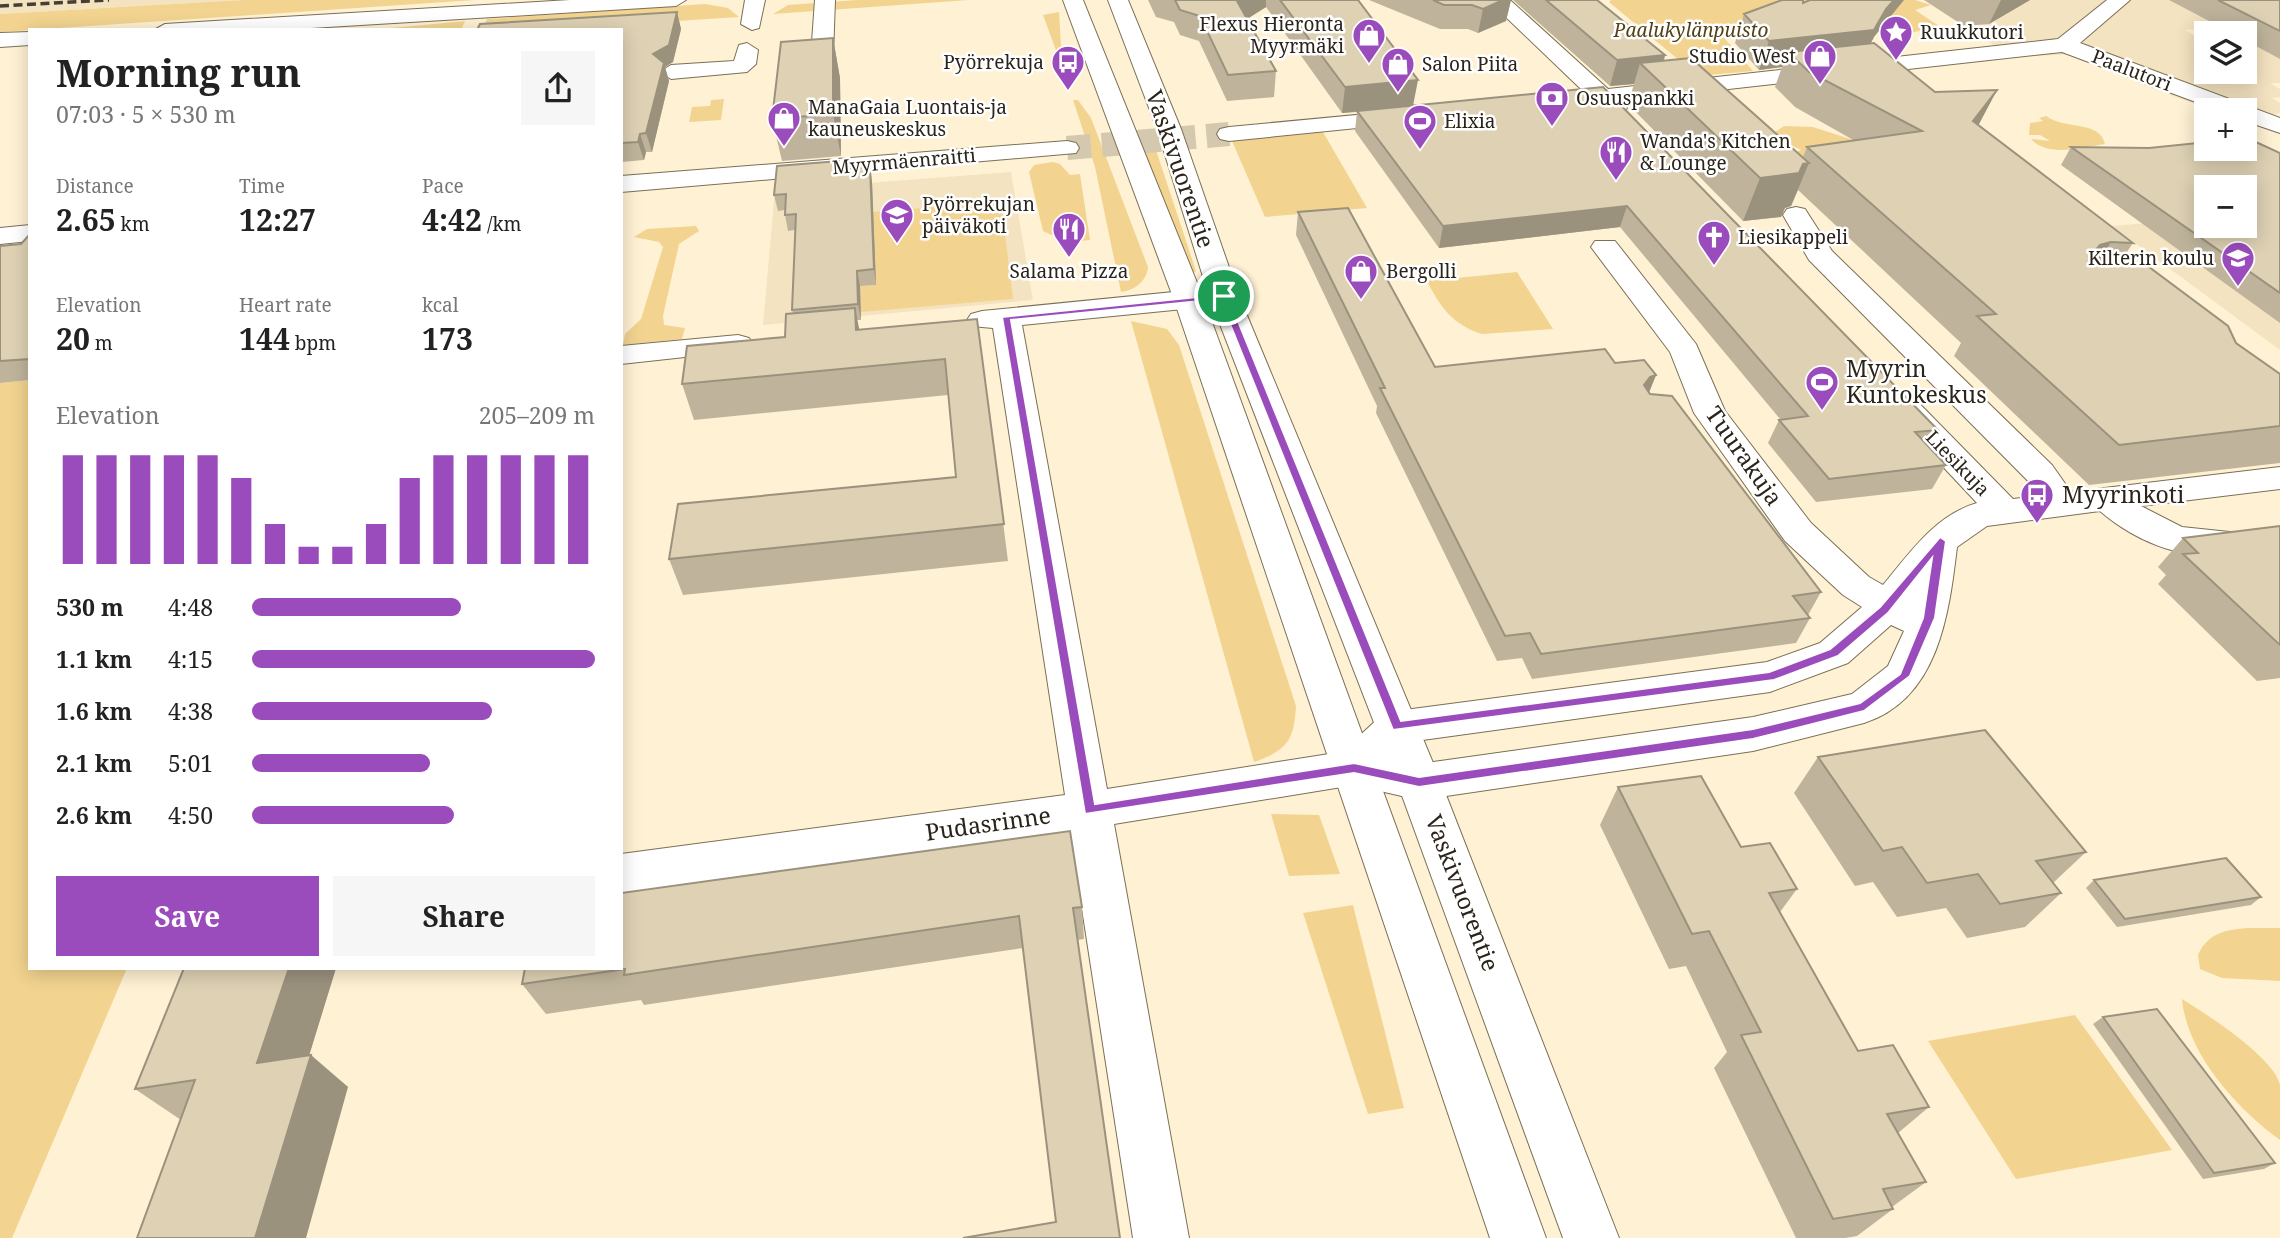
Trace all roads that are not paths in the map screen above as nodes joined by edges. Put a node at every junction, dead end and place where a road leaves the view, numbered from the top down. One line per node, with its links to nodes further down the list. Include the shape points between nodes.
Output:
1 (676, 0): 9 (street)
2 (755, 0): 8 (street)
3 (825, 0): 14 (street)
4 (1073, 0): 30 (street, Vaskivuorentie)
5 (1118, 0): 30 (street, Vaskivuorentie, via 1169,129)
6 (1498, 0): 16 (street)
7 (2115, 1): 12 (street, Paalutori)
8 (752, 24)
9 (199, 28)
10 (28, 38): 11 (street)
11 (0, 40)
12 (2064, 45): 16 (street, Paalutori); 17 (street, Paalutori)
13 (747, 50): 15 (street, via 745,64 739,67)
14 (822, 56)
15 (671, 72)
16 (1604, 97): 18 (street); 22 (street)
17 (2206, 98)
18 (1542, 103)
19 (1431, 115): 23 (street)
20 (2257, 117): 21 (street)
21 (2280, 126)
22 (1637, 130)
23 (1229, 134)
24 (1067, 148): 25 (street, Myyrmäenraitti)
25 (623, 184)
26 (1796, 215): 40 (street, via 1819,254 2040,473)
27 (28, 233): 28 (street)
28 (0, 236)
29 (1605, 247): 37 (street, Tuurakuja, via 1685,351)
30 (1206, 298): 31 (street); 46 (street, Vaskivuorentie); 47 (street, Vaskivuorentie)
31 (1006, 317): 32 (street); 49 (street)
32 (951, 323)
33 (770, 341): 34 (street)
34 (623, 355)
35 (1877, 379): 41 (street, Liesikuja)
36 (1676, 408): 37 (street)
37 (1710, 413): 44 (street, Tuurakuja, via 1798,532 1856,586)
38 (2280, 478): 39 (street)
39 (2107, 498): 40 (street); 43 (street, via 2149,529)
40 (2061, 504): 41 (street)
41 (2003, 510): 42 (street, via 1979,515)
42 (1940, 541): 44 (street); 45 (street)
43 (2226, 542)
44 (1888, 606): 45 (street, Tuurakuja); 46 (street, via 1834,653 1770,677)
45 (1925, 627): 48 (street, via 1904,676 1864,707 1753,734)
46 (1397, 727): 47 (street); 48 (street, Vaskivuorentie)
47 (1354, 768): 48 (street); 49 (street, Pudasrinne); 52 (street, Vaskivuorentie)
48 (1419, 782): 53 (street, Vaskivuorentie)
49 (1089, 810): 50 (street, Pudasrinne); 51 (street)
50 (623, 874)
51 (1161, 1238)
52 (1518, 1238)
53 (1591, 1238)

